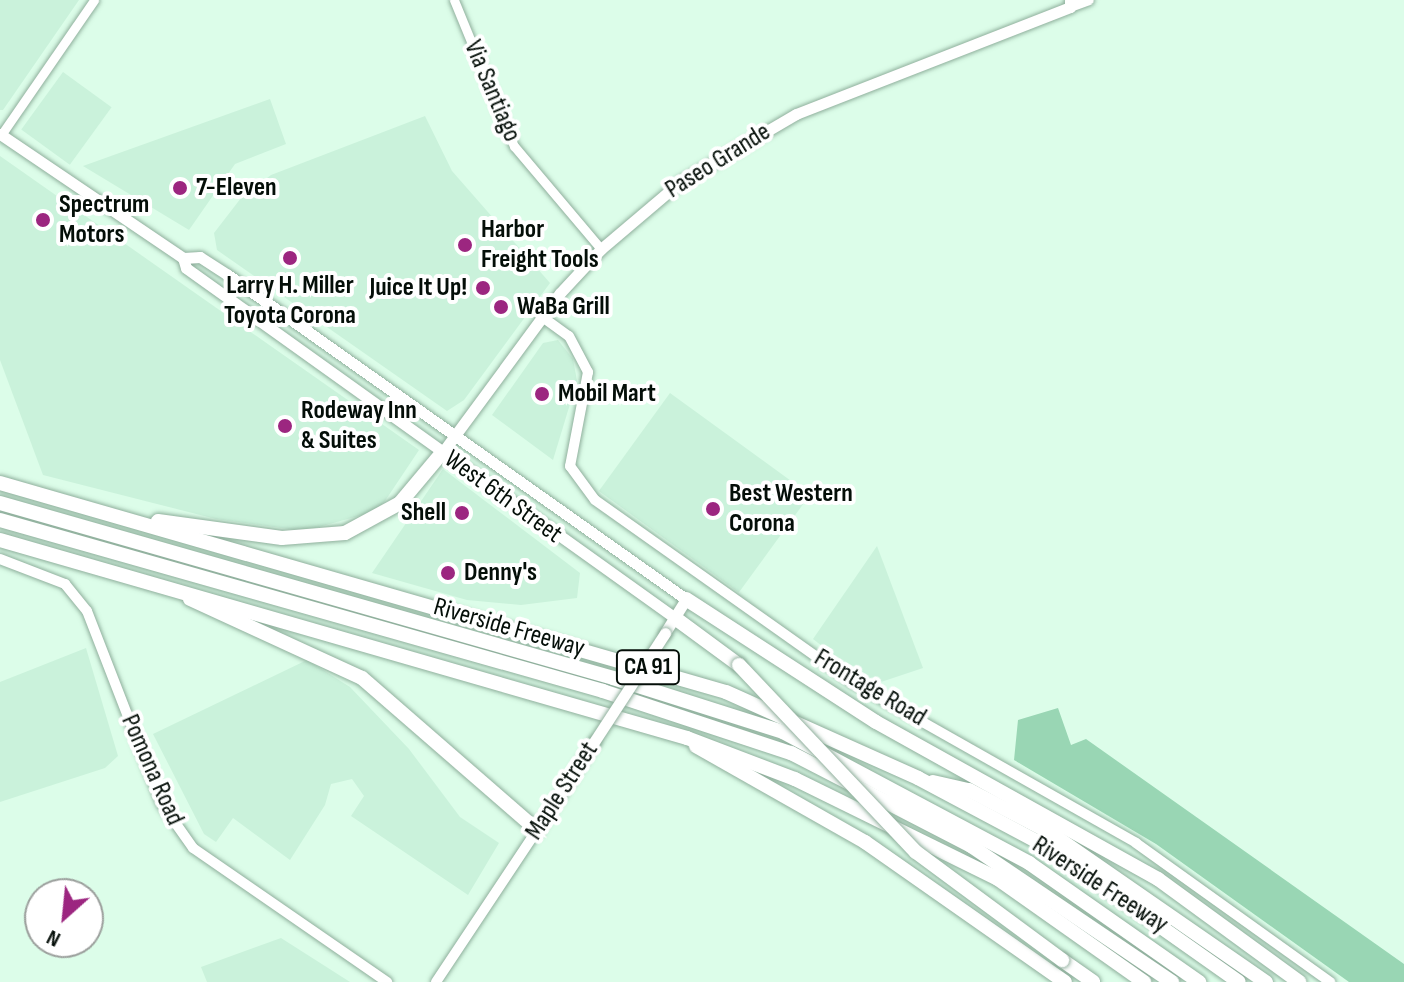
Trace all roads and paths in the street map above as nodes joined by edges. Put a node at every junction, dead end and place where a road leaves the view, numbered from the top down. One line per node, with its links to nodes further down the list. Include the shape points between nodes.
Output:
1 (94, 0): 5 (street)
2 (454, 0): 6 (street, Via Santiago, via 514,146)
3 (1089, 0): 4 (main road, Paseo Grande)
4 (1070, 4): 6 (main road, Paseo Grande, via 765,129 680,182)
5 (1, 134): 7 (main road, West 6th Street)
6 (601, 249): 8 (main road, Paseo Grande)
7 (183, 258): 9 (main road, West 6th Street, via 200,257); 10 (main road, West 6th Street, via 186,268)
8 (541, 316): 9 (main road, Paseo Grande); 33 (main road, Frontage Road, via 569,336 588,372 570,466 595,500 852,682 1136,843)
9 (457, 432): 10 (main road, Paseo Grande); 18 (main road, West 6th Street)
10 (442, 453): 13 (highway, via 391,510 335,535 282,538); 19 (main road, West 6th Street)
11 (0, 483): 13 (highway, Riverside Freeway / CA 91)
12 (0, 503): 29 (highway, via 659,691 783,732 1029,863)
13 (130, 519): 21 (highway, Riverside Freeway / CA 91, via 726,692)
14 (0, 520): 28 (highway, via 603,691 791,753 1034,884)
15 (0, 540): 17 (highway, Riverside Freeway / CA 91)
16 (0, 559): 23 (main road, Pomona Road, via 65,584 87,611 162,804 193,848)
17 (169, 587): 20 (highway, Riverside Freeway / CA 91); 22 (highway, via 217,615 362,678)
18 (686, 599): 19 (main road, Maple Street); 32 (highway, via 876,722 1064,821 1158,879)
19 (675, 618): 22 (main road, Maple Street, bridge); 26 (highway, bridge, via 739,665 916,852)
20 (687, 738): 25 (highway, via 713,761 865,842); 27 (highway, Riverside Freeway / CA 91, via 860,808 998,879)
21 (918, 778): 30 (highway, Riverside Freeway / CA 91, via 1049,848); 31 (highway, via 969,790 1049,832)
22 (537, 830): 24 (main road, Maple Street)
23 (387, 982)
24 (436, 982)
25 (1065, 982)
26 (1093, 982)
27 (1144, 982)
28 (1172, 982)
29 (1199, 982)
30 (1239, 982)
31 (1266, 982)
32 (1299, 982)
33 (1330, 982)

